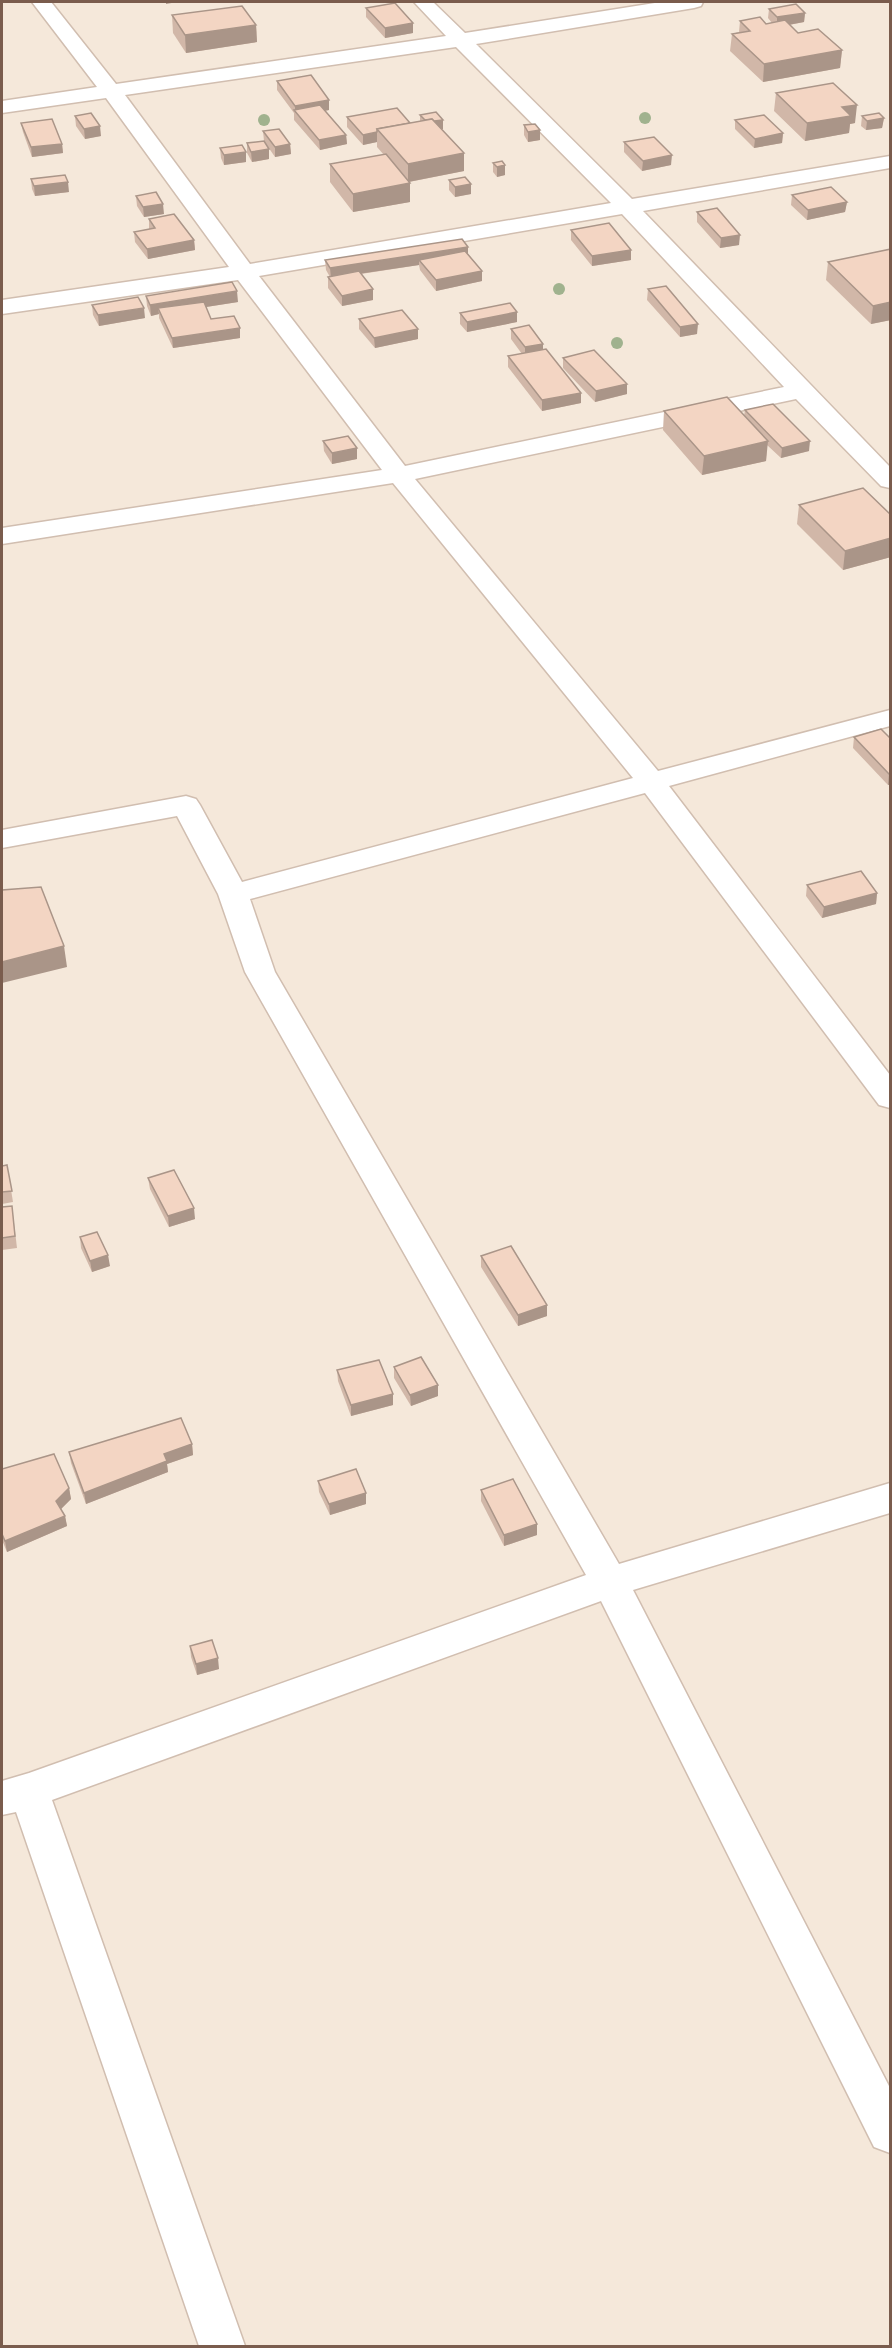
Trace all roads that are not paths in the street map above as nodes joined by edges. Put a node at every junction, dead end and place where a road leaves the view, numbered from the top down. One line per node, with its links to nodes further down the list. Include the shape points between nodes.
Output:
1 (41, 2): 5 (street)
2 (423, 2): 4 (street)
3 (694, 2): 4 (street)
4 (461, 40): 5 (street); 8 (street)
5 (111, 91): 6 (street); 9 (street)
6 (2, 107)
7 (891, 162): 8 (street)
8 (627, 207): 9 (street); 11 (street)
9 (244, 272): 10 (street); 12 (street)
10 (2, 308)
11 (801, 391): 12 (street); 13 (street)
12 (399, 475): 14 (street); 16 (street)
13 (891, 481)
14 (2, 536)
15 (891, 718): 16 (street)
16 (652, 783): 18 (street); 19 (street)
17 (2, 839): 18 (street, via 186,805)
18 (233, 894): 21 (street, via 260,972)
19 (891, 1097)
20 (891, 1498): 21 (street)
21 (610, 1582): 22 (street); 23 (street)
22 (15, 1794): 24 (street)
23 (891, 2132)
24 (222, 2346)

